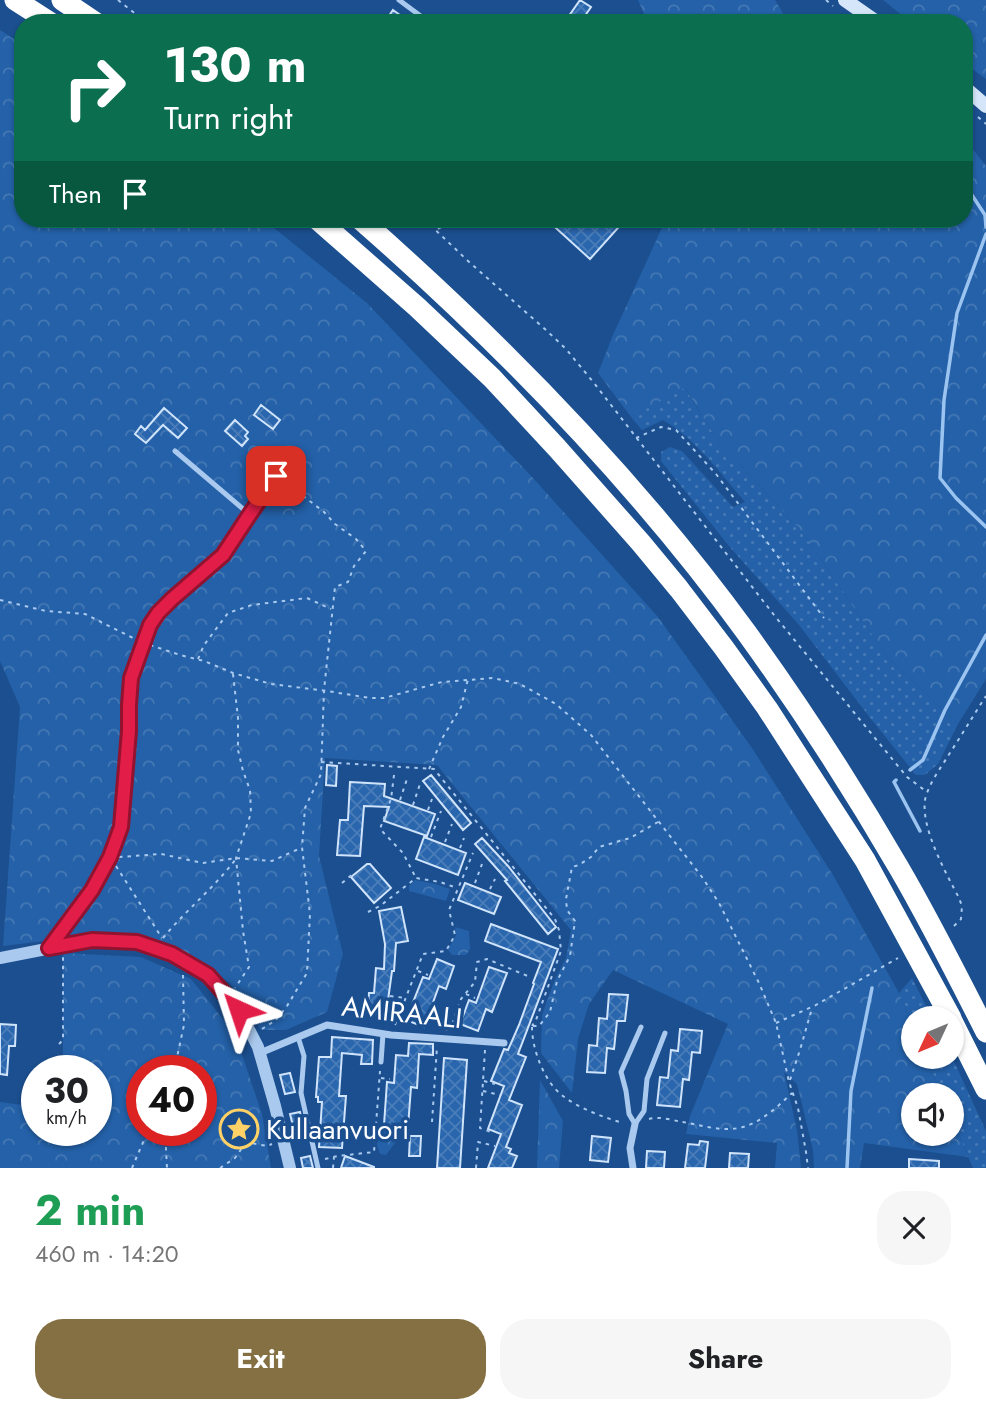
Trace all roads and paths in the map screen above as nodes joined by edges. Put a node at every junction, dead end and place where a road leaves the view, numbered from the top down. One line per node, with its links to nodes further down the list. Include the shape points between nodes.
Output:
1 (15, 0): 6 (highway)
2 (62, 0): 7 (highway)
3 (118, 0): 8 (path)
4 (399, 0): 9 (lane)
5 (845, 0): 10 (main road)
6 (37, 14)
7 (83, 14)
8 (136, 14)
9 (418, 14)
10 (865, 14)
11 (973, 94): 12 (main road)
12 (986, 106)
13 (327, 228): 75 (highway, via 492,378 679,589 767,708 858,849)
14 (370, 228): 80 (highway, via 577,429 716,592 792,697 899,868)
15 (435, 228): 17 (path)
16 (440, 228): 17 (path)
17 (437, 230): 18 (path, via 566,349)
18 (636, 438): 24 (path, via 661,427 676,430 716,474); 36 (path, via 884,750 907,777)
19 (175, 451): 21 (lane)
20 (276, 476): 21 (lane); 23 (path, via 356,538 366,551 348,583 335,587)
21 (250, 514): 25 (lane, via 223,555 158,613)
22 (0, 600): 25 (path, via 85,614)
23 (332, 609): 26 (path, via 307,598 228,613); 29 (path)
24 (824, 618)
25 (144, 643): 26 (path); 50 (lane, via 131,678 121,827)
26 (198, 660): 27 (path)
27 (233, 673): 29 (path, via 271,684); 51 (path, via 238,750 250,790 251,813)
28 (468, 679): 29 (path, via 384,698); 32 (path, via 461,708); 42 (path, via 504,679 555,705 590,735)
29 (324, 690): 31 (path)
30 (986, 696): 36 (path)
31 (321, 762): 32 (path); 47 (path, via 321,774 305,808)
32 (429, 769): 78 (path, via 434,769 555,919 561,951)
33 (394, 775): 54 (path, via 380,829 403,853)
34 (408, 776): 38 (path)
35 (420, 784): 39 (path)
36 (928, 792): 61 (path, via 925,809 930,831 961,906 961,919)
37 (432, 799): 40 (path)
38 (400, 800)
39 (413, 805)
40 (428, 810)
41 (442, 811): 44 (path)
42 (659, 821): 77 (path, via 719,903); 78 (path, via 630,838 599,847 572,867 566,899 575,921 570,956 557,981 550,1012 538,1026)
43 (452, 824): 46 (path)
44 (431, 837)
45 (464, 838): 48 (path)
46 (444, 842)
47 (302, 848): 51 (path, via 272,861); 83 (path, via 310,914 307,972 276,1020)
48 (460, 848)
49 (473, 853): 58 (path)
50 (110, 857): 51 (path, via 161,854 203,863); 63 (lane)
51 (236, 858): 62 (path); 72 (path, via 249,968)
52 (482, 864): 57 (path)
53 (354, 873): 56 (path)
54 (416, 878): 58 (path); 60 (path)
55 (495, 879): 59 (path)
56 (342, 883)
57 (475, 883)
58 (458, 888): 67 (path, via 449,910 455,935 446,951 423,954)
59 (491, 889)
60 (368, 912)
61 (954, 926)
62 (162, 939)
63 (49, 948): 65 (street); 72 (street, via 92,940 137,942 172,954 208,975)
64 (63, 953): 88 (path, via 63,1040)
65 (0, 958)
66 (898, 958): 76 (path)
67 (416, 971): 68 (path); 73 (path)
68 (428, 975)
69 (530, 977): 70 (path, via 487,959 477,962 475,982)
70 (465, 994): 74 (path); 85 (path, via 452,1024)
71 (390, 996): 73 (path)
72 (229, 998): 83 (street)
73 (406, 998): 82 (path)
74 (475, 999)
75 (944, 1006)
76 (812, 1007): 77 (path); 95 (path)
77 (776, 1023): 95 (path)
78 (532, 1026): 102 (path, via 536,1054 560,1095 598,1114)
79 (641, 1027): 102 (lane, via 621,1072)
80 (986, 1032)
81 (665, 1033): 102 (lane, via 647,1079 644,1111)
82 (387, 1035): 84 (street, AMIRAALI, via 327,1025); 85 (street, AMIRAALI); 91 (lane)
83 (253, 1036): 90 (street)
84 (298, 1037): 90 (street, AMIRAALI); 109 (lane, via 304,1056 301,1093)
85 (438, 1038): 86 (street, AMIRAALI); 101 (path)
86 (485, 1042): 87 (street, AMIRAALI); 94 (path)
87 (504, 1043)
88 (59, 1044)
89 (964, 1046): 97 (highway)
90 (260, 1053): 113 (street)
91 (381, 1062): 92 (path)
92 (380, 1077): 93 (path); 108 (path, via 374,1152)
93 (390, 1079)
94 (483, 1080): 96 (path); 98 (path)
95 (789, 1082): 99 (path)
96 (495, 1084)
97 (986, 1089)
98 (482, 1091): 100 (path); 103 (path, via 480,1128)
99 (793, 1093): 102 (path, via 749,1126 726,1129 654,1118); 117 (path)
100 (500, 1095)
101 (432, 1122)
102 (635, 1124): 116 (street, via 630,1148)
103 (491, 1132)
104 (276, 1142): 112 (path, via 267,1146 251,1143)
105 (141, 1146): 110 (path)
106 (166, 1146): 111 (path)
107 (495, 1146): 115 (path, via 478,1142)
108 (335, 1156): 109 (path); 114 (path)
109 (317, 1164)
110 (132, 1168)
111 (167, 1168)
112 (220, 1168)
113 (290, 1168)
114 (333, 1168)
115 (476, 1168)
116 (633, 1168)
117 (808, 1168)

